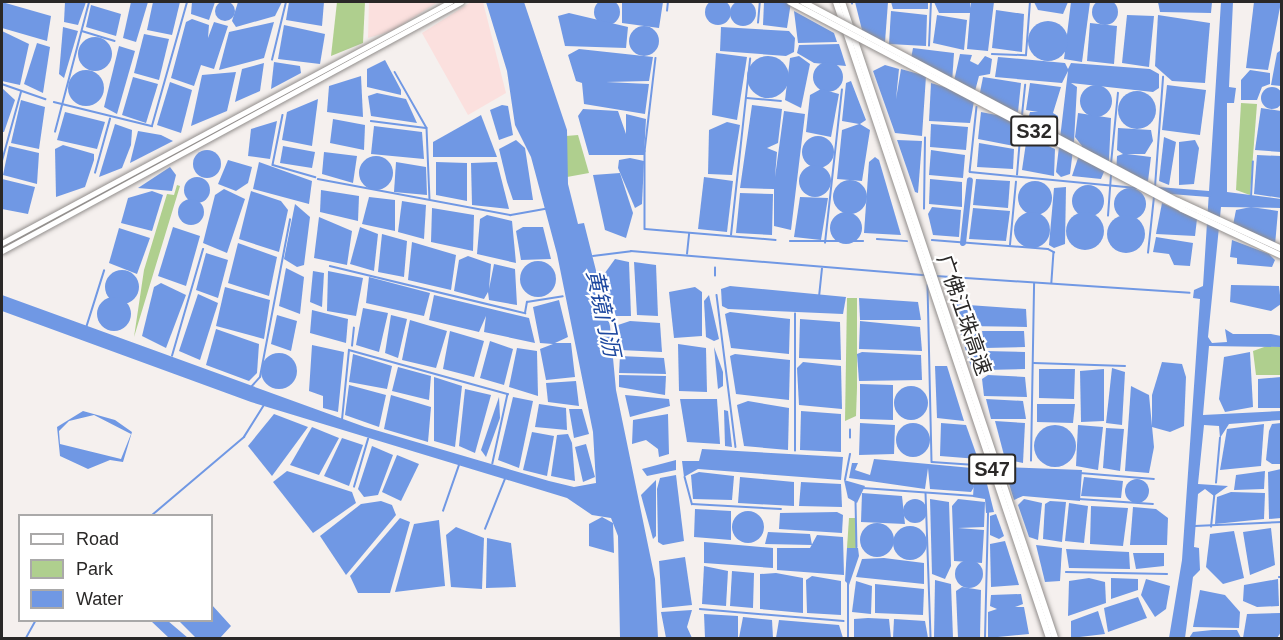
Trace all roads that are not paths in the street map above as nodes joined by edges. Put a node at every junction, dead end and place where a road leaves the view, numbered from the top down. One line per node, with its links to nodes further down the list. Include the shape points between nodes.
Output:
1 (450, 2): 7 (main road)
2 (461, 2): 7 (main road)
3 (790, 2): 16 (highway, S32, bridge)
4 (803, 2): 14 (highway, S32, bridge, via 1178,201)
5 (836, 2): 12 (highway, 广佛江珠高速 / S47)
6 (842, 2): 12 (highway, 广佛江珠高速 / S47)
7 (417, 25): 8 (main road); 9 (main road)
8 (234, 120): 9 (main road); 10 (main road)
9 (237, 125): 11 (main road)
10 (42, 220): 11 (main road); 13 (main road)
11 (46, 227): 15 (main road)
12 (914, 227): 17 (highway, 广佛江珠高速 / S47)
13 (2, 243)
14 (1281, 249)
15 (2, 251)
16 (1281, 256)
17 (1048, 626): 18 (highway, 广佛江珠高速 / S47); 19 (highway, 广佛江珠高速 / S47)
18 (1049, 639)
19 (1055, 639)

